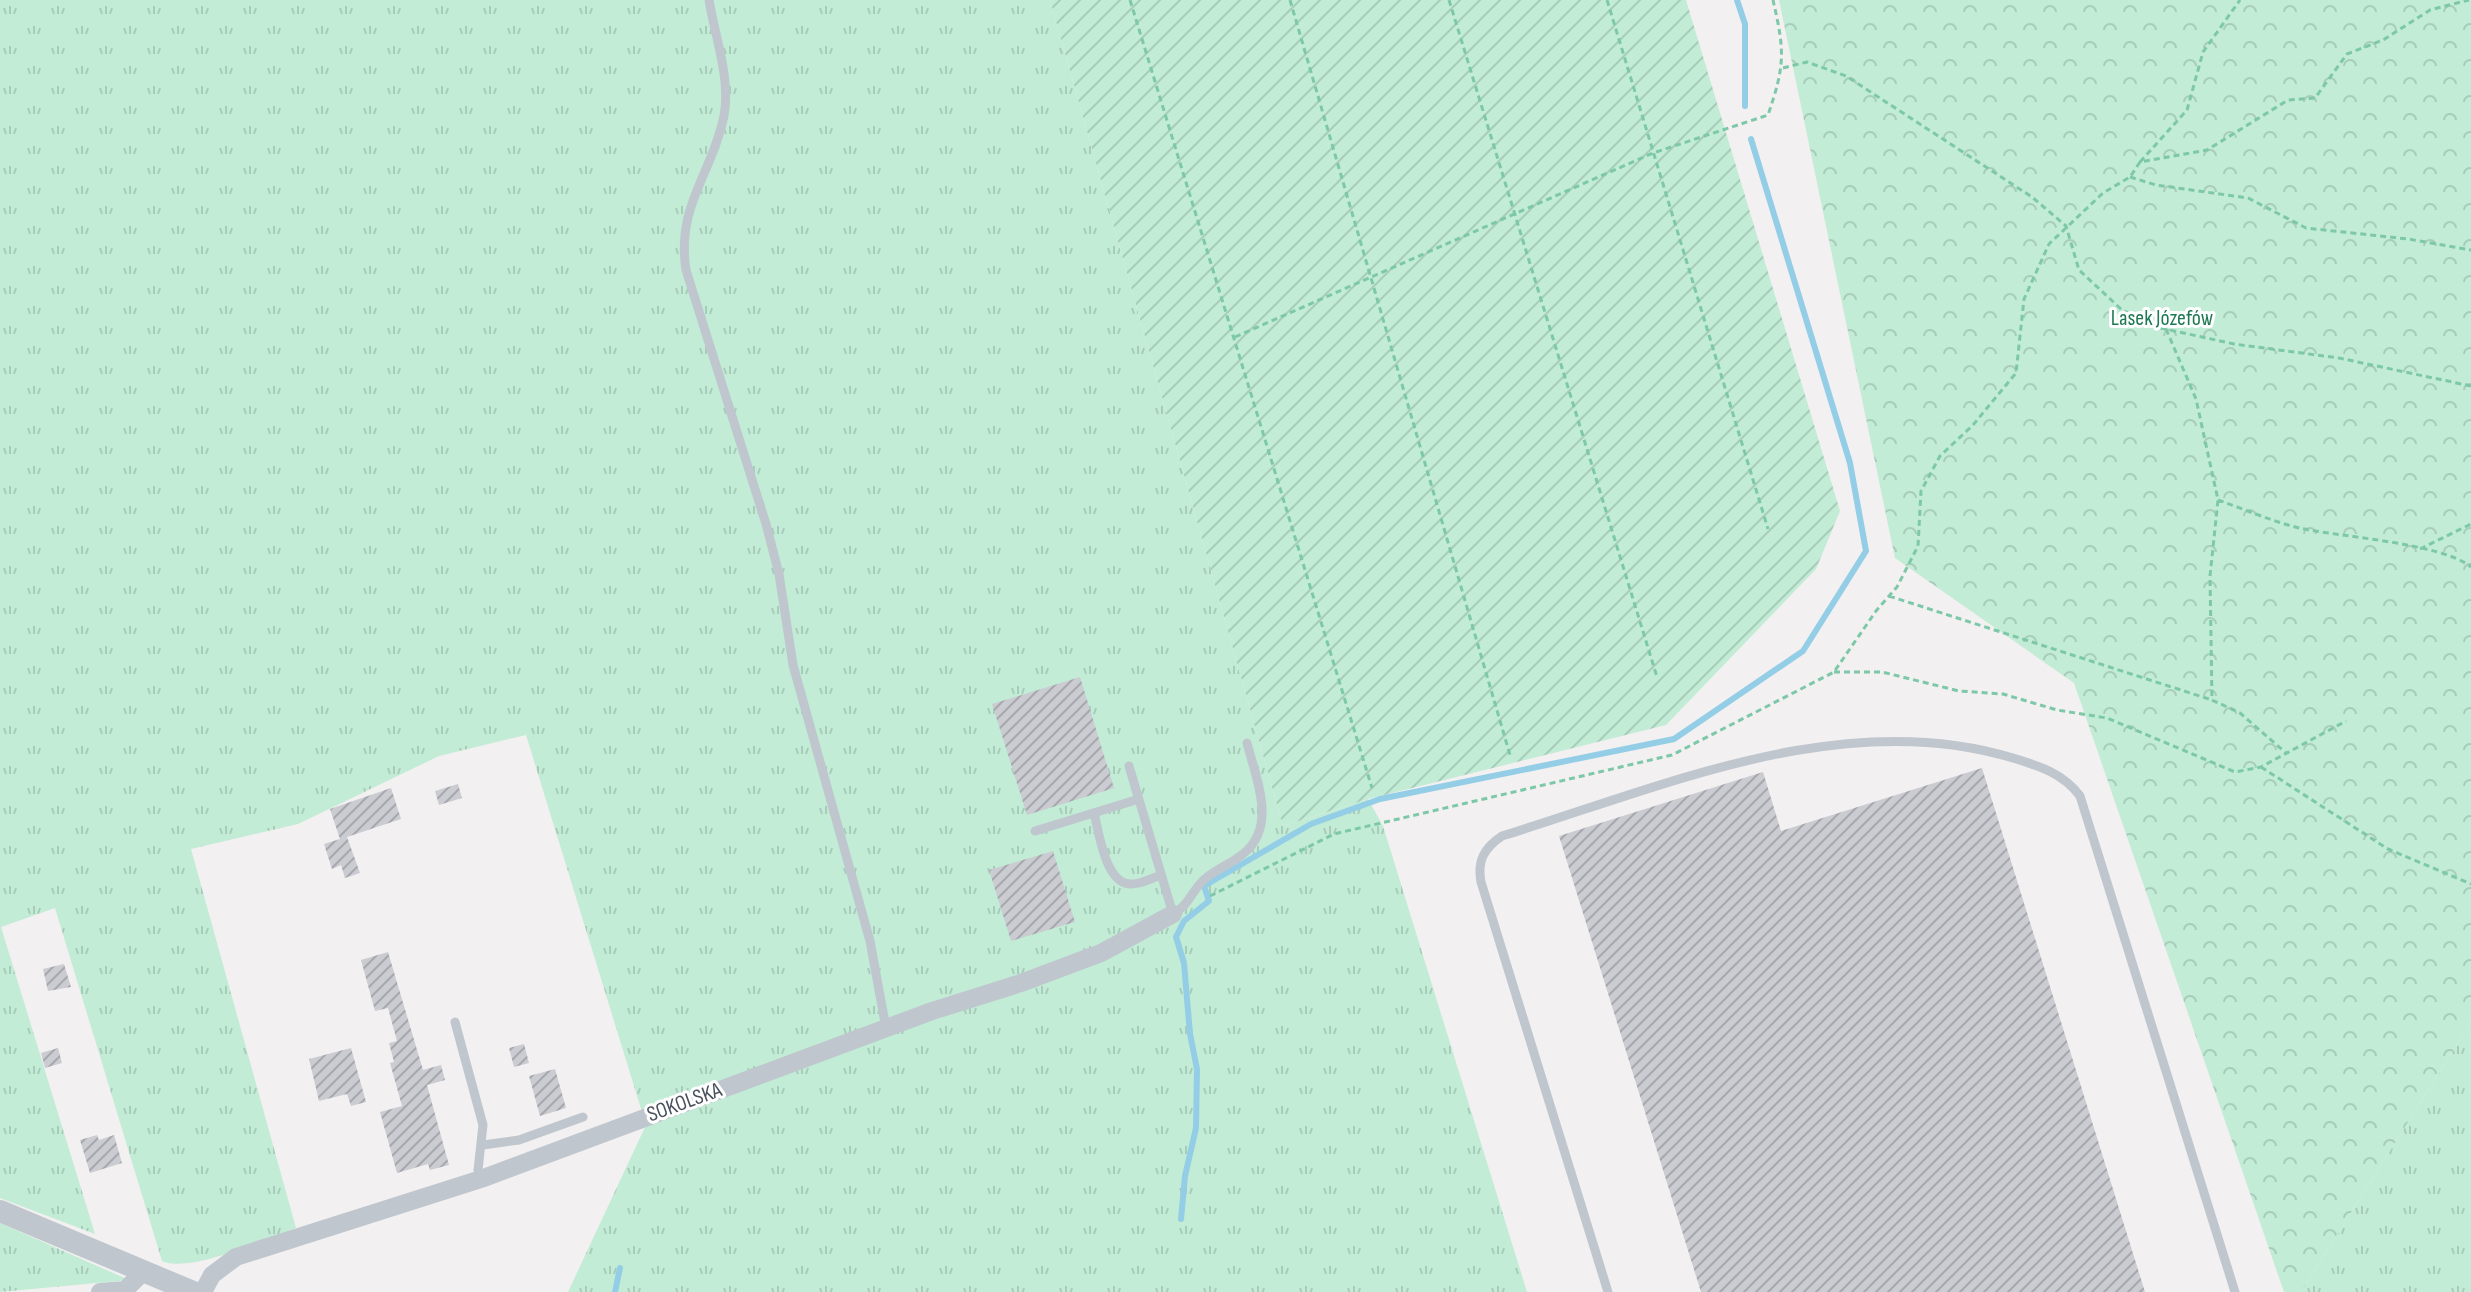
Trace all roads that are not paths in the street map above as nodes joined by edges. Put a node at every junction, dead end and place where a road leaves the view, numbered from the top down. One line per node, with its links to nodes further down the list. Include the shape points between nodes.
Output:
1 (709, 0): 10 (lane, via 726,99 712,154 686,216 686,270 766,524 793,665 870,941)
2 (1247, 743): 8 (lane, via 1264,819 1245,853 1202,880 1186,907)
3 (1129, 766): 4 (lane)
4 (1139, 799): 5 (lane); 7 (lane)
5 (1094, 813): 6 (lane); 7 (lane, via 1110,867 1121,881 1131,884)
6 (1035, 831)
7 (1161, 875): 8 (lane)
8 (1173, 914): 10 (street, SOKOLSKA, via 1090,957)
9 (455, 1022): 12 (lane, via 483,1125)
10 (886, 1028): 13 (street, SOKOLSKA)
11 (583, 1117): 12 (lane, via 519,1140)
12 (483, 1145): 13 (lane)
13 (481, 1179): 18 (street, SOKOLSKA, via 236,1257 212,1275)
14 (0, 1211): 15 (street)
15 (143, 1272): 16 (street, via 125,1290); 17 (street)
16 (100, 1292)
17 (193, 1292)
18 (203, 1292)
19 (1608, 1292): 20 (lane, via 1481,882 1483,855 1502,836 1737,763 1870,742 1984,749 2057,774 2080,796)
20 (2235, 1292)

